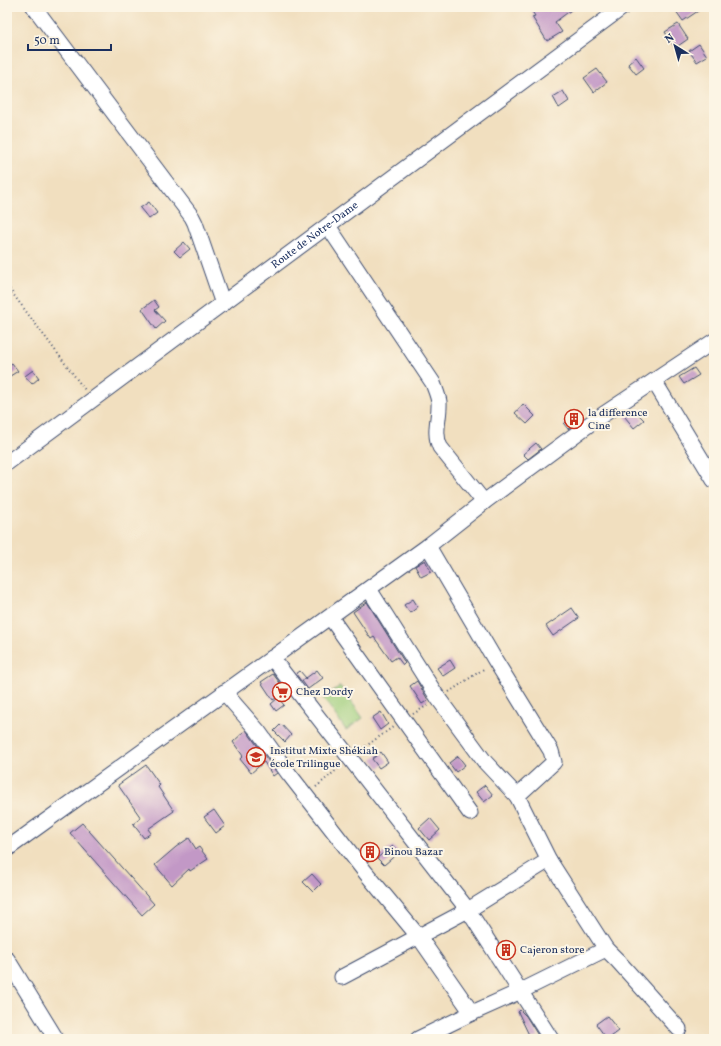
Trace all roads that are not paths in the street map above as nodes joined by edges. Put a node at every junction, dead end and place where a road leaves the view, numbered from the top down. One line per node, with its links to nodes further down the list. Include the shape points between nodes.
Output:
1 (34, 7): 4 (street, via 192,217)
2 (622, 7): 3 (street, Route de Notre-Dame)
3 (328, 226): 4 (street, Route de Notre-Dame); 9 (street, via 433,383 439,401 437,440)
4 (223, 304): 7 (street, Route de Notre-Dame)
5 (714, 340): 6 (street)
6 (654, 382): 8 (street); 9 (street, via 595,420)
7 (7, 463)
8 (714, 480)
9 (484, 502): 10 (street)
10 (428, 546): 11 (street); 15 (street, via 551,752 554,762)
11 (369, 589): 12 (street); 15 (street, via 438,698 486,762)
12 (330, 617): 13 (street); 16 (street)
13 (272, 658): 14 (street); 19 (street)
14 (224, 692): 17 (street); 20 (street, via 258,731 366,873)
15 (517, 796): 18 (street)
16 (470, 812)
17 (7, 849)
18 (549, 860): 19 (street); 21 (street)
19 (468, 910): 20 (street); 24 (street)
20 (419, 937): 23 (street); 25 (street)
21 (606, 949): 24 (street); 26 (street)
22 (7, 959): 27 (street)
23 (342, 977)
24 (521, 991): 25 (street); 29 (street)
25 (472, 1013): 28 (street)
26 (679, 1029)
27 (56, 1039)
28 (418, 1039)
29 (551, 1039)

